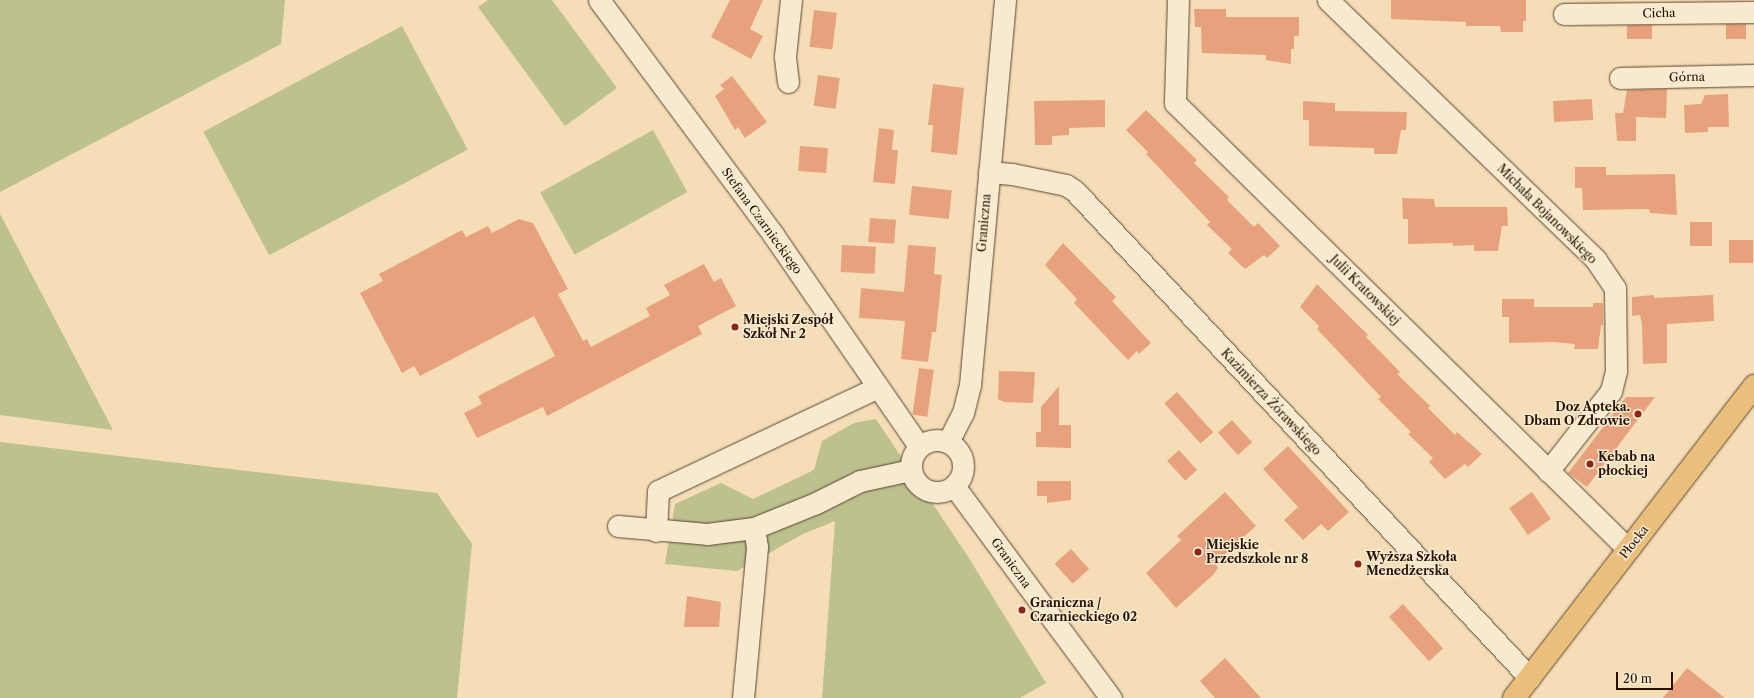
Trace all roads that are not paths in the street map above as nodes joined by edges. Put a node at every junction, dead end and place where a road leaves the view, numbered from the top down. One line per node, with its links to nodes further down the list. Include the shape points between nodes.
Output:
1 (598, 0): 13 (street, Stefana Czarnieckiego, via 774,236)
2 (790, 0): 10 (street, via 785,56)
3 (1005, 0): 11 (street, Graniczna)
4 (1178, 0): 17 (street, Julii Kratowskiej, via 1175,103)
5 (1328, 0): 17 (street, Michała Bojanowskiego, via 1596,260 1615,288 1618,318 1616,371 1611,391)
6 (1754, 12): 7 (street, Cicha)
7 (1564, 14)
8 (1754, 75): 9 (street, Górna)
9 (1620, 78)
10 (788, 82)
11 (988, 172): 14 (street, Graniczna, via 970,385 963,413); 23 (street, Kazimierza Żórawskiego, via 1019,175 1066,185 1075,191)
12 (1754, 386): 22 (main road, Płocka)
13 (878, 387): 15 (street, Stefana Czarnieckiego); 21 (street, via 658,491)
14 (948, 442): 15 (street, via 934,440); 18 (street, via 958,449 963,466)
15 (919, 446): 16 (street, via 911,462)
16 (911, 470): 18 (street, via 919,485 926,489 943,491); 20 (street, via 860,481 816,504)
17 (1548, 471): 22 (street, Julii Kratowskiej)
18 (954, 486): 25 (street, Graniczna)
19 (618, 526): 21 (street)
20 (754, 528): 21 (street, via 707,534); 24 (street, via 756,547)
21 (656, 531)
22 (1628, 549): 23 (main road, Płocka)
23 (1530, 678): 26 (main road, Płocka)
24 (743, 698)
25 (1111, 698)
26 (1514, 698)

